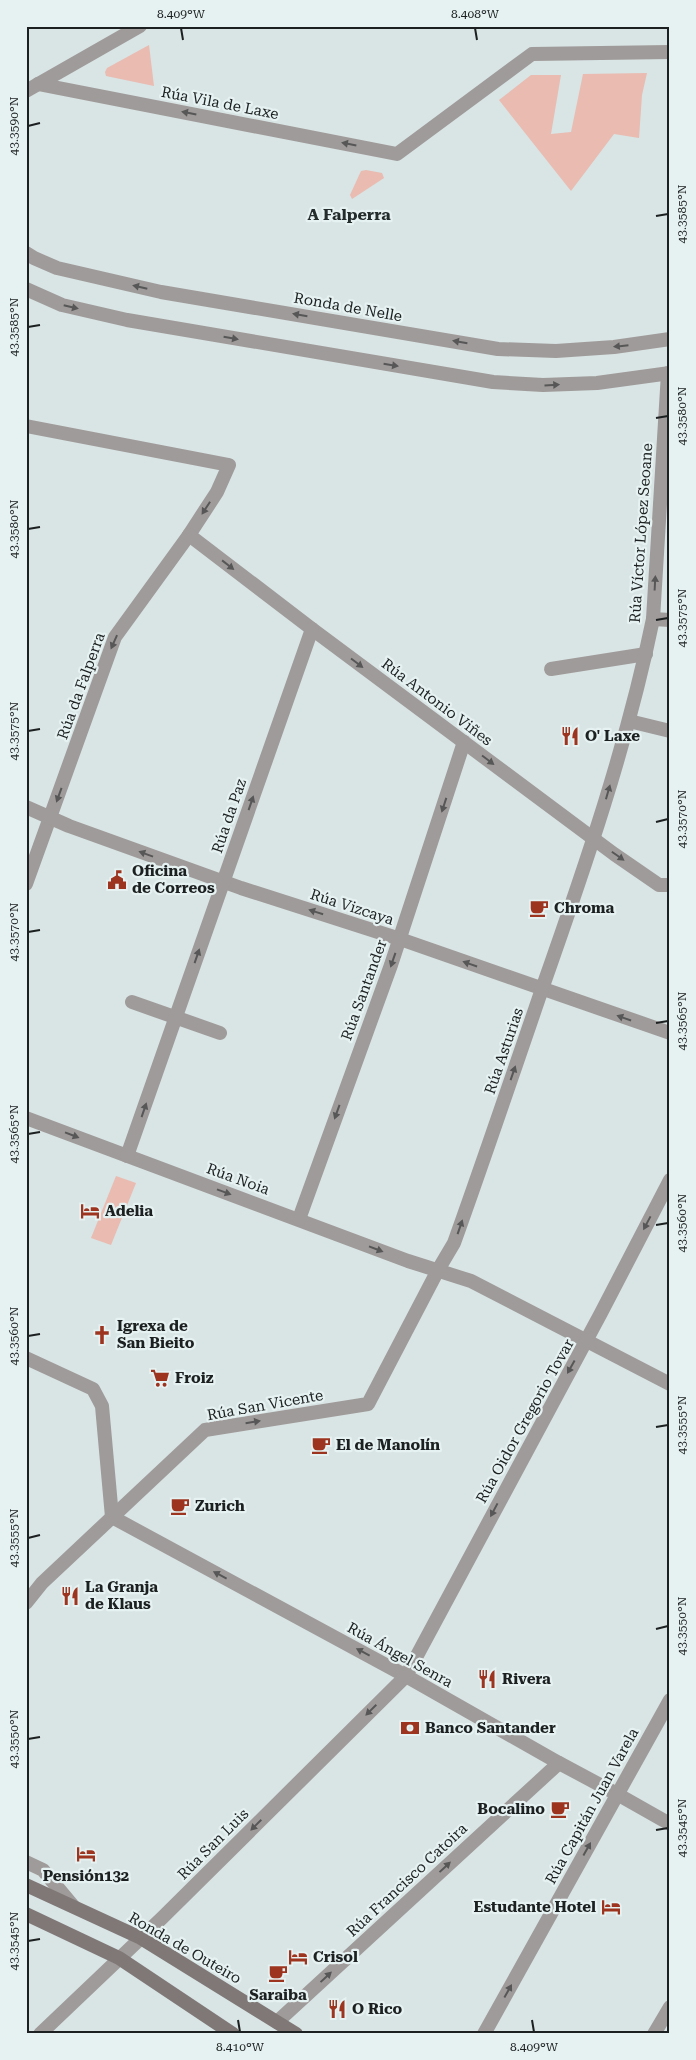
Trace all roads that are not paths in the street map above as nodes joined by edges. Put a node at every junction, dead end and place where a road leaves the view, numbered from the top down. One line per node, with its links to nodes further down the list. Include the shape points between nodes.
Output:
1 (140, 26): 3 (street)
2 (670, 52): 3 (street, Rúa Vila de Laxe, one-way to 3, via 532,54 397,154)
3 (32, 87)
4 (26, 253): 6 (street, Ronda de Nelle, one-way to 4, via 556,351 498,349 161,292 58,268)
5 (26, 289): 7 (street, one-way to 7, via 62,305 128,320 493,382 544,385 597,383)
6 (670, 339)
7 (669, 373): 10 (street, Rúa Víctor López Seoane, one-way to 7)
8 (26, 426): 9 (street, Rúa da Falperra, one-way to 9, via 229,465 217,492)
9 (189, 535): 12 (street, Rúa Antonio Viñes, one-way to 12); 19 (street, Rúa da Falperra, one-way to 19, via 115,637)
10 (653, 619): 11 (street); 13 (street, Rúa Víctor López Seoane)
11 (670, 620)
12 (312, 629): 17 (street, Rúa Antonio Viñes, one-way to 17); 21 (street, Rúa da Paz, one-way to 12)
13 (646, 654): 14 (street); 15 (street, Rúa Víctor López Seoane)
14 (551, 669)
15 (629, 721): 16 (street); 20 (street, Rúa Víctor López Seoane, one-way to 15)
16 (670, 731)
17 (464, 742): 20 (street, Rúa Antonio Viñes, one-way to 20); 24 (street, Rúa Santander, one-way to 24)
18 (26, 807): 19 (street, Rúa Vizcaya)
19 (50, 819): 21 (street, Rúa Vizcaya, one-way to 19); 22 (street, Rúa da Falperra)
20 (595, 839): 23 (street, Rúa Antonio Viñes, one-way to 23, via 659,885); 25 (street, Rúa Asturias)
21 (224, 881): 24 (street, Rúa Vizcaya, one-way to 21); 27 (street, Rúa da Paz, one-way to 21)
22 (26, 884)
23 (670, 885)
24 (400, 940): 25 (street, Rúa Vizcaya, one-way to 24); 33 (street, Rúa Santander, one-way to 33)
25 (542, 988): 29 (street, Rúa Vizcaya, one-way to 25); 34 (street, Rúa Asturias, one-way to 25, via 454,1243)
26 (132, 1002): 27 (street)
27 (176, 1018): 28 (street); 31 (street, Rúa da Paz, one-way to 27)
28 (220, 1033)
29 (670, 1033)
30 (26, 1118): 31 (street, Rúa Noia, one-way to 31)
31 (127, 1156): 33 (street, Rúa Noia, one-way to 33)
32 (670, 1180): 35 (street, Rúa Oidor Gregorio Tovar, one-way to 35)
33 (299, 1219): 34 (street, Rúa Noia, one-way to 34)
34 (438, 1270): 35 (street, Rúa Noia, via 471,1281); 38 (street, Rúa San Vicente, one-way to 34, via 205,1430 368,1404)
35 (586, 1341): 37 (street, Rúa Noia); 40 (street, Rúa Oidor Gregorio Tovar, one-way to 40)
36 (26, 1358): 38 (street, via 93,1389 102,1406)
37 (670, 1384)
38 (112, 1517): 39 (street, Rúa San Vicente, via 42,1583); 40 (street, Rúa Ángel Senra, one-way to 38)
39 (26, 1603)
40 (406, 1676): 42 (street, Rúa Ángel Senra); 49 (street, Rúa San Luis, one-way to 49)
41 (670, 1700): 43 (street, Rúa Capitán Juan Varela)
42 (558, 1763): 43 (street, Rúa Ángel Senra); 52 (street, Rúa Francisco Catoira, one-way to 42)
43 (617, 1794): 44 (street, Rúa Ángel Senra); 56 (street, Rúa Capitán Juan Varela, one-way to 43)
44 (670, 1824)
45 (26, 1862): 47 (street, via 44,1870)
46 (26, 1885): 47 (main road, Ronda de Outeiro)
47 (73, 1906): 49 (main road, Ronda de Outeiro)
48 (26, 1914): 50 (main road)
49 (141, 1938): 50 (street, Rúa San Luis); 52 (main road, Ronda de Outeiro)
50 (119, 1958): 53 (street, Rúa San Luis); 54 (main road)
51 (670, 2007): 57 (street)
52 (277, 2022): 55 (main road, Ronda de Outeiro)
53 (40, 2034)
54 (233, 2034)
55 (296, 2034)
56 (484, 2034)
57 (654, 2034)

